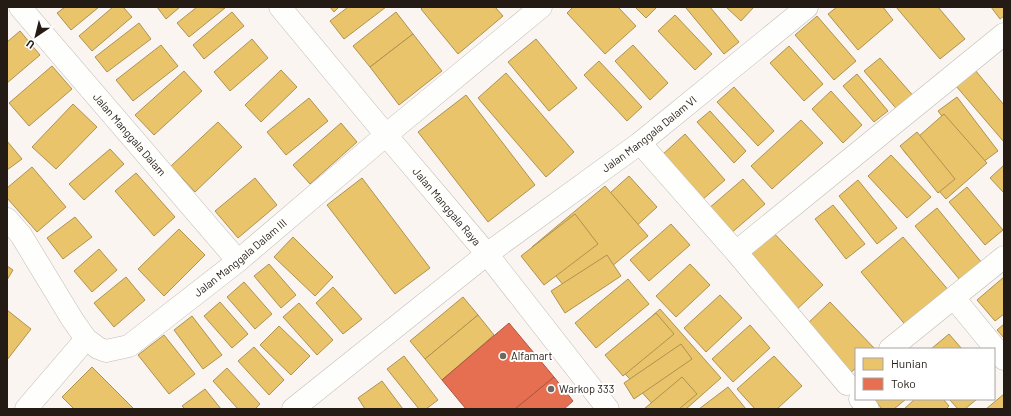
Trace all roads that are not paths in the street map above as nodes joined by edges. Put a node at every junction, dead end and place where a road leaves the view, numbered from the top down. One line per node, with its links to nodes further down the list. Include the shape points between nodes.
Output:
1 (20, 7): 12 (street, Jalan Manggala Dalam)
2 (280, 7): 6 (street, Jalan Manggala Raya)
3 (807, 7): 7 (street, Jalan Manggala Dalam VI)
4 (537, 8): 6 (street, Jalan Manggala Dalam III)
5 (1004, 34): 9 (street)
6 (386, 135): 10 (street, Jalan Manggala Raya); 12 (street, Jalan Manggala Dalam III)
7 (640, 144): 9 (street); 10 (street, Jalan Manggala Dalam VI)
8 (7, 219): 14 (street, Jalan Manggala Dalam III, via 21,236)
9 (736, 252): 19 (street)
10 (487, 254): 21 (street, Jalan Manggala Raya); 23 (street, Jalan Manggala Dalam VI)
11 (1004, 257): 13 (street)
12 (238, 261): 14 (street, Jalan Manggala Dalam III, via 129,346 106,351)
13 (954, 298): 15 (street); 16 (street)
14 (86, 339): 22 (street)
15 (891, 348)
16 (995, 348)
17 (995, 348): 18 (street)
18 (1004, 359)
19 (855, 388)
20 (862, 400): 24 (street)
21 (596, 405)
22 (26, 409)
23 (293, 409)
24 (868, 409)

